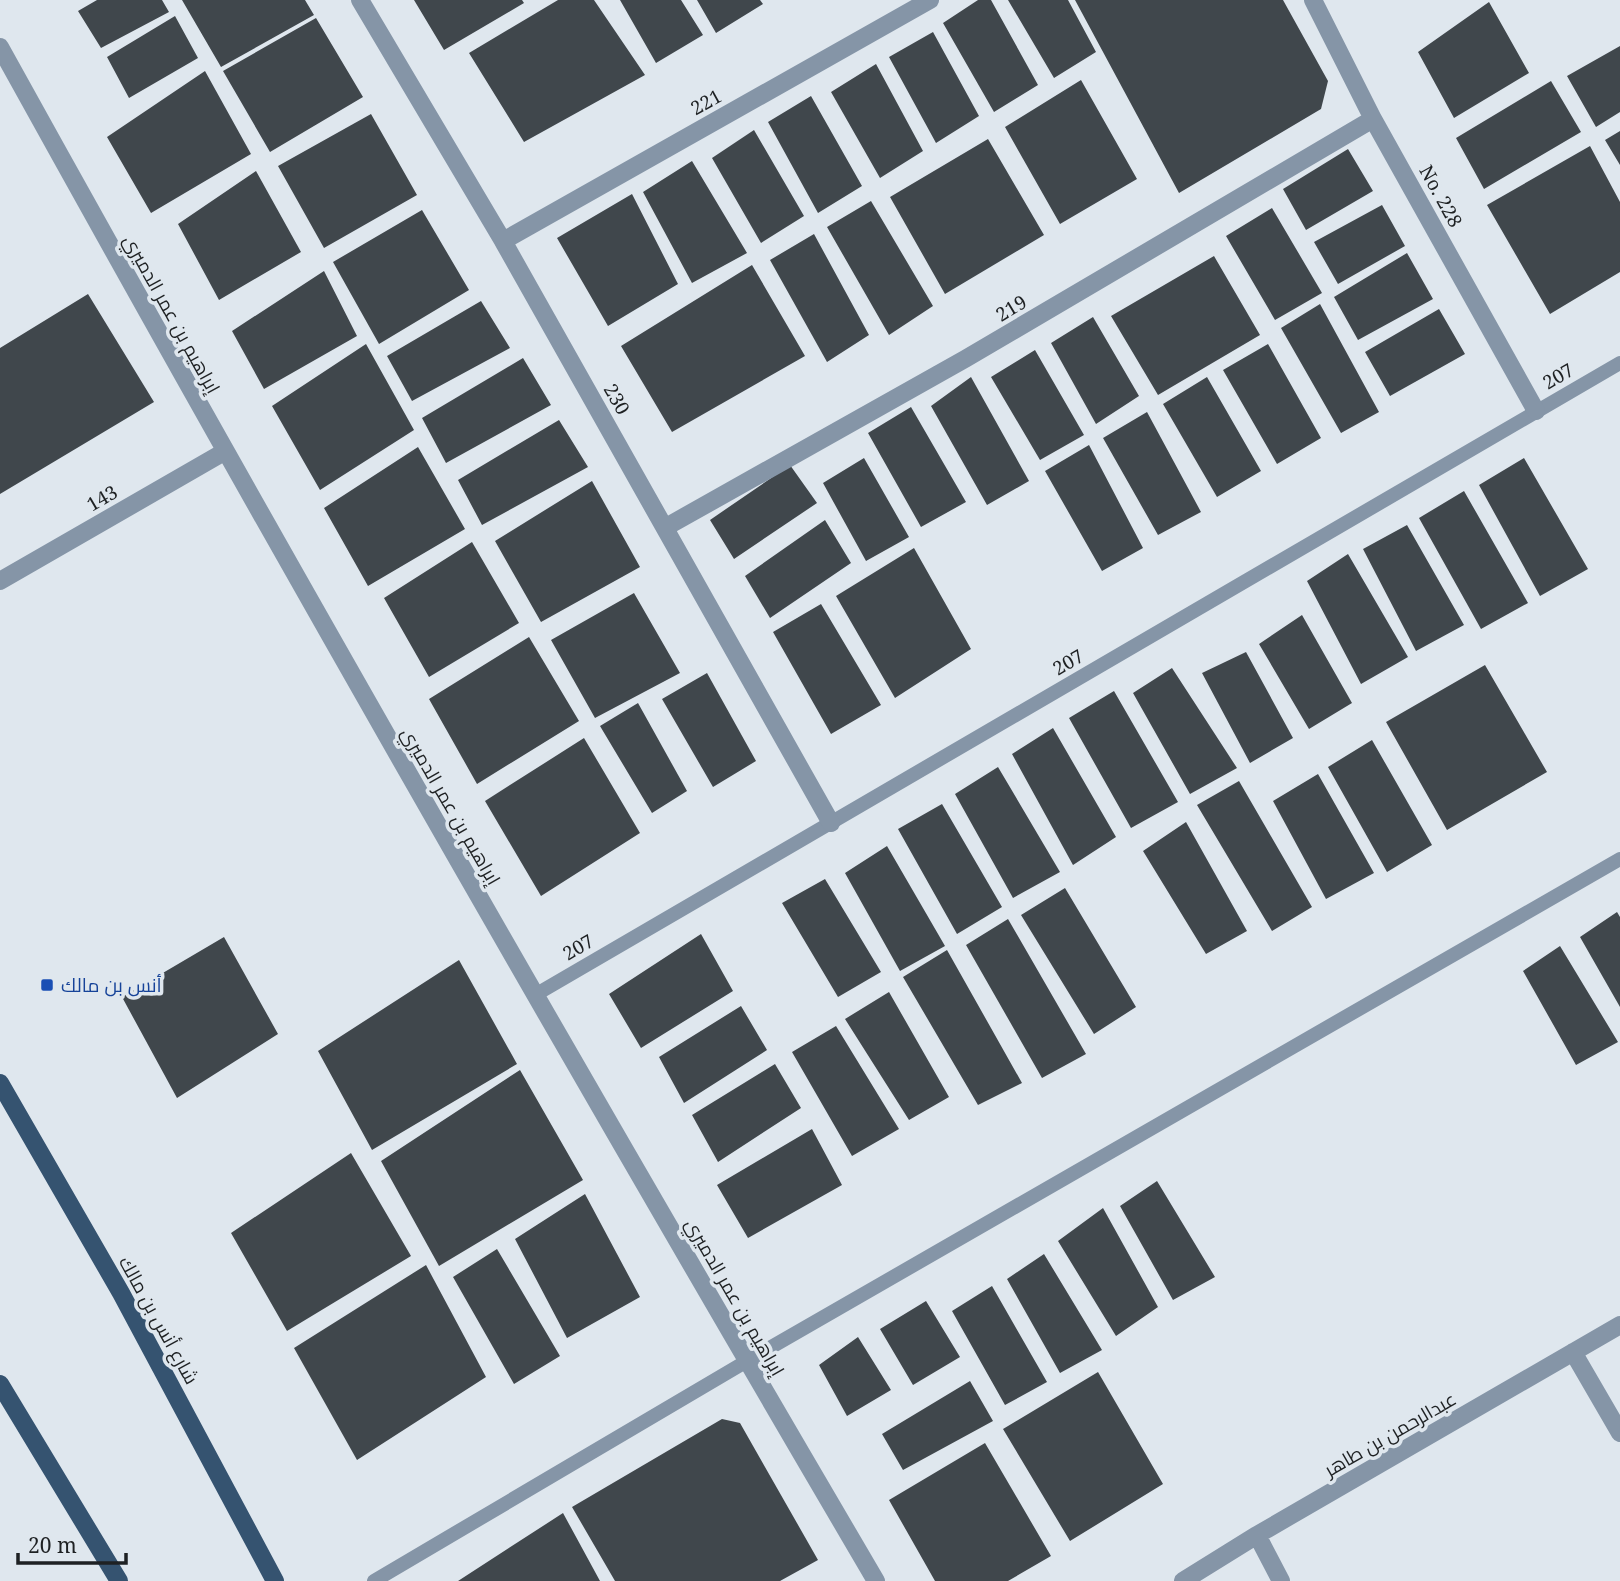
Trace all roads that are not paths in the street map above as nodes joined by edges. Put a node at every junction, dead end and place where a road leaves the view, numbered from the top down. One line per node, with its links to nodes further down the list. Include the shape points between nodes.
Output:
1 (360, 0): 6 (street, 230)
2 (930, 0): 6 (street, 221)
3 (1313, 0): 5 (street, No. 228)
4 (0, 47): 9 (street, إبراهيم بن عمر الدميري)
5 (1373, 119): 8 (street, No. 228); 10 (street, 219, via 965,359)
6 (503, 241): 10 (street, 230)
7 (1620, 363): 8 (lane, 207)
8 (1536, 411): 12 (lane, 207)
9 (224, 452): 11 (street, 143); 14 (street, إبراهيم بن عمر الدميري)
10 (666, 527): 12 (street, 230)
11 (0, 581)
12 (831, 822): 14 (lane, 207)
13 (1620, 859): 18 (lane)
14 (535, 995): 18 (street, إبراهيم بن عمر الدميري)
15 (0, 1083): 23 (main road, شارع أنس بن مالك, via 121,1293)
16 (1620, 1325): 17 (street, عبدالرحمن بن طاهر)
17 (1573, 1352): 20 (street); 21 (street, عبدالرحمن بن طاهر)
18 (747, 1362): 24 (lane); 25 (street, إبراهيم بن عمر الدميري)
19 (0, 1384): 22 (main road)
20 (1620, 1433)
21 (1257, 1535): 26 (street, عبدالرحمن بن طاهر); 27 (street)
22 (119, 1581)
23 (275, 1581)
24 (374, 1581)
25 (876, 1581)
26 (1183, 1581)
27 (1282, 1581)

